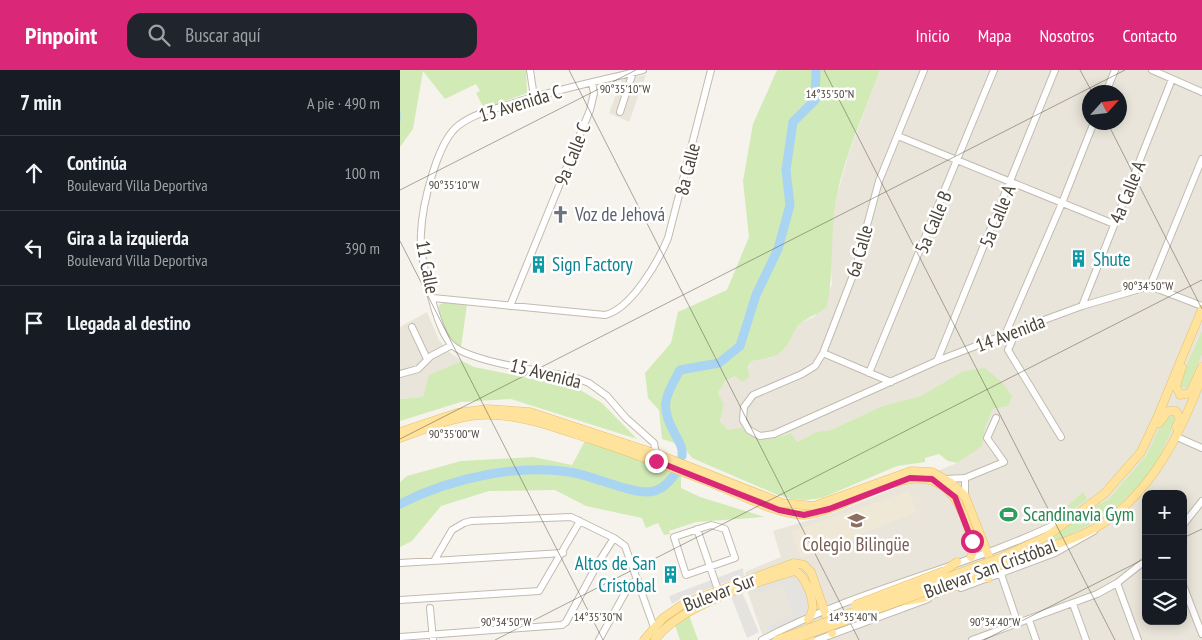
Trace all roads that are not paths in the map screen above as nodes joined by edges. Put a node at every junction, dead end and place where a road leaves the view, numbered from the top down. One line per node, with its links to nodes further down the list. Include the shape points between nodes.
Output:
1 (530, 70): 15 (street)
2 (643, 70): 9 (street, 13 Avenida C)
3 (711, 70): 27 (street, 8a Calle, via 668,238 660,257 636,291 616,310 605,315)
4 (924, 70): 19 (street, 6a Calle)
5 (994, 70): 21 (street, 5a Calle B)
6 (1055, 70): 22 (street, 5a Calle A)
7 (1115, 70): 13 (street)
8 (1152, 70): 11 (street)
9 (633, 72): 10 (street, 13 Avenida C); 16 (street)
10 (618, 73): 12 (street, 13 Avenida C)
11 (1172, 79): 14 (street); 24 (street, 4a Calle A)
12 (592, 82): 15 (street, 13 Avenida C); 27 (street, 9a Calle C, via 594,93 590,110)
13 (1109, 85)
14 (1202, 92)
15 (534, 97): 17 (street, 13 Avenida C, via 488,111)
16 (620, 112)
17 (458, 126): 26 (street, 11 Calle, via 447,136 438,156 422,227 424,267)
18 (1091, 130): 23 (street)
19 (898, 136): 21 (street); 35 (street, 6a Calle, via 879,181 855,270)
20 (1202, 159): 25 (street)
21 (958, 160): 22 (street); 39 (street, 5a Calle B)
22 (1011, 182): 23 (street); 37 (street, 5a Calle A)
23 (1062, 203): 24 (street); 33 (street)
24 (1114, 224): 28 (street, 4a Calle A)
25 (1150, 286): 28 (street, 14 Avenida); 29 (street)
26 (433, 298): 27 (street); 34 (street, 11 Calle, via 443,334)
27 (510, 306)
28 (1082, 306): 32 (street, 14 Avenida)
29 (1202, 307): 31 (main road, Bulevar San Cristóbal)
30 (412, 326): 36 (street)
31 (1195, 328): 38 (main road, via 1176,386 1180,395 1190,393); 50 (main road, Bulevar San Cristóbal)
32 (1018, 330): 33 (street, 14 Avenida); 48 (street, via 1008,350)
33 (1005, 335): 37 (street, 14 Avenida)
34 (455, 347): 36 (street); 51 (street, 15 Avenida, via 471,356 574,377 589,383 608,396 626,418 654,442)
35 (823, 353): 39 (street); 42 (street, 6a Calle, via 814,366 802,374 753,395 744,408 743,420 749,430 760,436 774,434)
36 (427, 359): 40 (street, via 418,369)
37 (938, 362): 42 (street, 14 Avenida)
38 (1202, 367)
39 (869, 373): 42 (street)
40 (400, 374)
41 (1202, 377): 46 (main road, Bulevar San Cristóbal)
42 (891, 382)
43 (487, 412): 45 (main road, via 457,413); 47 (main road, via 458,418); 51 (main road, via 530,412)
44 (996, 418): 53 (street, via 987,438 1004,462)
45 (400, 432)
46 (1177, 437): 49 (street); 52 (main road, Bulevar San Cristóbal)
47 (400, 438)
48 (1061, 438)
49 (1202, 448)
50 (1141, 452): 52 (main road, via 1168,410 1176,411 1180,419); 58 (main road, Bulevar San Cristóbal, via 1111,487)
51 (657, 457): 55 (main road, via 782,503 803,506 825,503)
52 (1159, 466): 61 (main road, Bulevar San Cristóbal)
53 (965, 478): 54 (street); 56 (street)
54 (946, 479): 55 (main road, via 932,472 911,471); 56 (main road)
55 (880, 485): 68 (main road, via 922,477 947,488 962,510 974,546)
56 (963, 494): 64 (main road); 66 (main road)
57 (1202, 502): 59 (street)
58 (1082, 510): 65 (street); 89 (main road, Bulevar San Cristóbal, bridge, via 1046,538)
59 (1187, 520)
60 (580, 521): 63 (street); 67 (street); 69 (street, via 562,516 471,521 458,526 447,537)
61 (1105, 522): 74 (street, via 1071,546); 85 (main road, Bulevar San Cristóbal, bridge, via 1052,546)
62 (697, 529): 73 (street); 73 (street, via 722,526 731,545 735,558); 73 (street, via 674,537 686,574)
63 (614, 538): 78 (street, via 625,546); 98 (street, via 566,622)
64 (978, 538)
65 (1002, 547): 66 (street); 74 (street, via 1008,561)
66 (988, 552): 68 (street); 77 (main road, via 991,571)
67 (563, 553): 69 (street); 84 (street, via 536,592)
68 (970, 557): 70 (street)
69 (434, 561): 71 (street)
70 (957, 562): 83 (street); 89 (main road, bridge, via 944,571 867,599)
71 (400, 563)
72 (1142, 563): 80 (street)
73 (710, 566): 81 (street)
74 (1018, 567): 76 (street)
75 (782, 571): 81 (main road, Bulevar Sur); 88 (main road, via 793,567 804,571); 88 (main road, Bulevar Sur, via 794,563 804,564 811,572); 91 (main road, via 795,572 803,578 813,606); 101 (main road, Bulevar Sur, via 694,608 672,621)
76 (1001, 574): 77 (street); 94 (street)
77 (988, 578): 90 (street)
78 (638, 580): 95 (street); 103 (street, via 630,584)
79 (972, 580): 85 (main road, bridge, via 923,598)
80 (1117, 583): 86 (street); 111 (street)
81 (718, 590): 95 (main road, Bulevar Sur, via 673,610)
82 (1187, 593): 93 (street)
83 (872, 594): 88 (street); 90 (street, via 872,607)
84 (400, 600)
85 (897, 601): 107 (main road, Bulevar San Cristóbal, bridge)
86 (1073, 604): 92 (street); 110 (street)
87 (430, 608): 98 (street)
88 (822, 610): 91 (street); 99 (main road)
89 (840, 615): 106 (main road, Bulevar San Cristóbal, bridge)
90 (885, 615): 99 (street)
91 (808, 619): 105 (street)
92 (1029, 620): 94 (street); 109 (street)
93 (1200, 621): 96 (street)
94 (1018, 624): 100 (street)
95 (654, 628): 101 (street); 104 (main road, Bulevar Sur)
96 (1202, 634)
97 (400, 637): 98 (street)
98 (433, 637)
99 (833, 637): 102 (street)
100 (986, 638): 108 (street)
101 (657, 639)
102 (811, 639)
103 (599, 640)
104 (644, 640)
105 (764, 640)
106 (777, 640)
107 (792, 640)
108 (972, 640)
109 (1036, 640)
110 (1086, 640)
111 (1138, 640)

